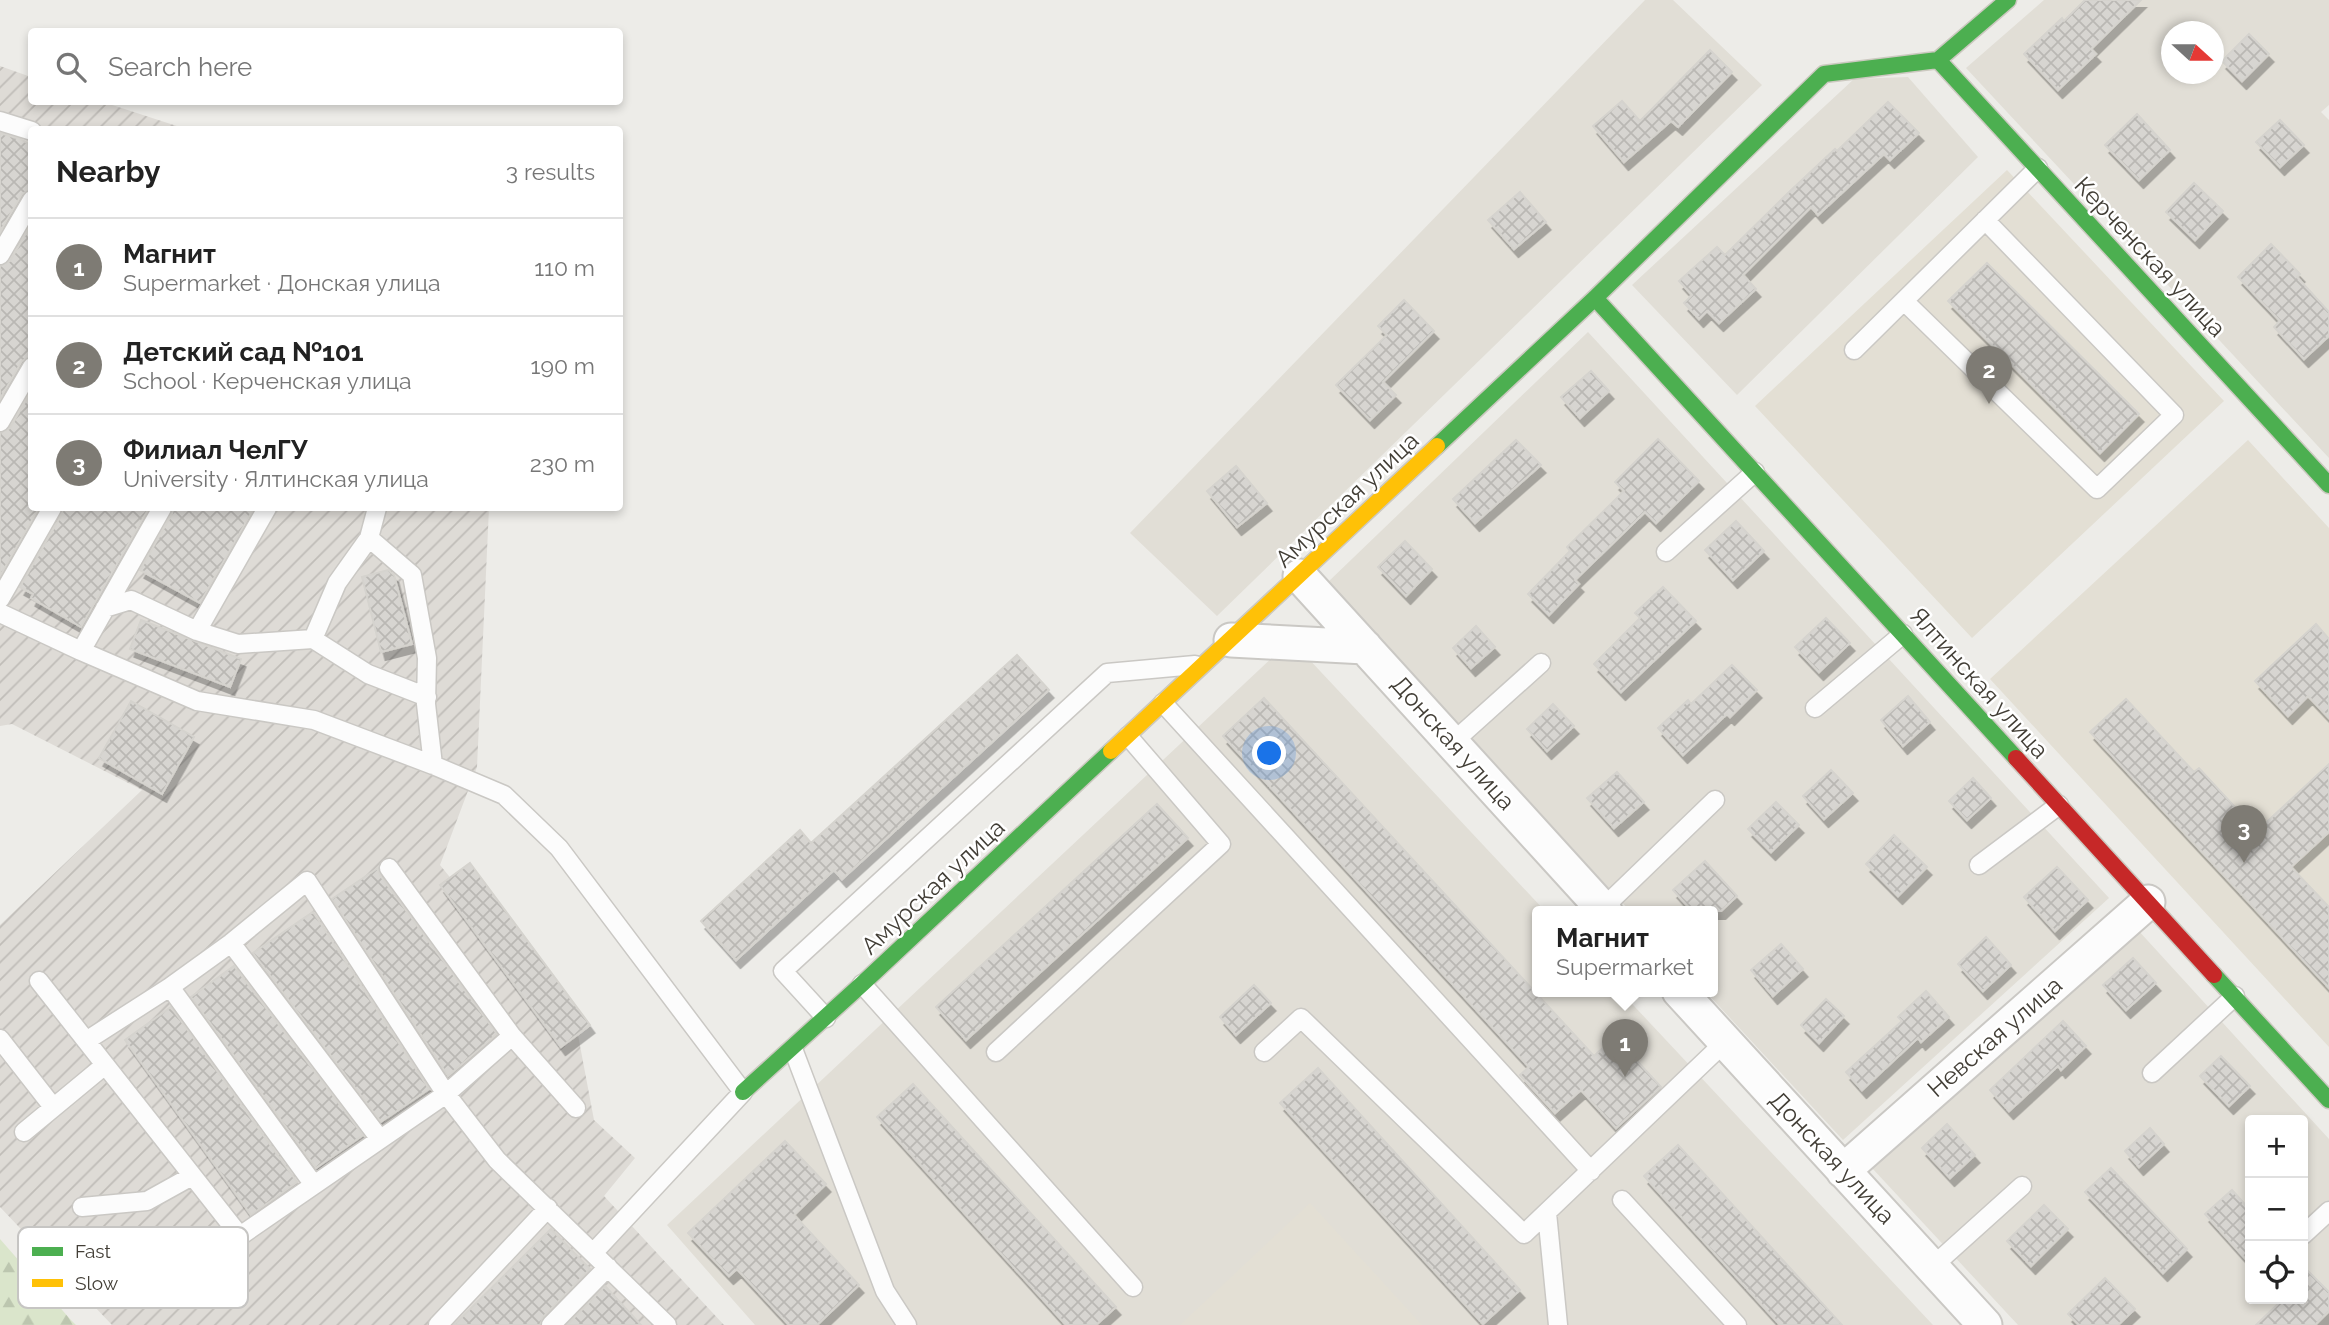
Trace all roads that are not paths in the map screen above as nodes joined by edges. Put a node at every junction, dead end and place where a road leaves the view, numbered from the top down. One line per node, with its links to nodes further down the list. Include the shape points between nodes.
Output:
1 (2008, 0): 2 (street)
2 (1938, 60): 5 (street, Керченская улица); 9 (street, Амурская улица, via 1824,74)
3 (0, 121): 4 (lane)
4 (28, 130)
5 (2038, 168): 7 (lane); 15 (street, Керченская улица)
6 (28, 207): 8 (lane)
7 (1985, 220): 10 (lane); 10 (lane, via 2174,415 2096,489)
8 (0, 255)
9 (1595, 298): 14 (street, Ялтинская улица); 22 (street, Амурская улица)
10 (1904, 301): 11 (lane)
11 (1854, 350)
12 (28, 374): 13 (lane)
13 (0, 422)
14 (1755, 472): 21 (lane); 27 (street, Ялтинская улица)
15 (2329, 485)
16 (50, 511): 23 (lane)
17 (160, 511): 24 (lane)
18 (265, 511): 26 (lane)
19 (376, 511): 20 (lane)
20 (369, 538): 28 (lane, via 337,583); 34 (lane, via 412,575 427,659)
21 (1667, 552)
22 (1300, 576): 29 (street, Амурская улица); 30 (street, Донская улица)
23 (0, 599)
24 (105, 608): 26 (lane, via 131,600); 31 (lane)
25 (0, 613): 31 (lane)
26 (197, 631): 28 (lane, via 238,644)
27 (1903, 634): 36 (lane); 41 (street, Ялтинская улица)
28 (313, 639): 34 (lane, via 368,674)
29 (1231, 640): 30 (street); 33 (street, Амурская улица)
30 (1364, 647): 38 (street, Донская улица)
31 (81, 651): 39 (lane, via 197,701 314,720)
32 (1541, 663): 38 (lane)
33 (1205, 664): 35 (street, Амурская улица); 53 (lane, via 1107,673 783,971)
34 (426, 697): 39 (lane)
35 (1163, 704): 37 (street, Амурская улица); 70 (lane)
36 (1815, 708)
37 (1128, 736): 49 (street, Амурская улица); 59 (lane, via 1222,844)
38 (1452, 743): 45 (street, Донская улица)
39 (433, 765): 63 (lane, via 504,795 559,848)
40 (1715, 800): 46 (lane)
41 (2059, 805): 42 (lane); 44 (street, Ялтинская улица)
42 (1979, 865)
43 (389, 868): 54 (lane)
44 (2148, 902): 51 (street, Ялтинская улица); 71 (street, Невская улица)
45 (1601, 906)
46 (1607, 906)
47 (231, 943): 50 (lane); 64 (lane, via 307,881); 69 (lane)
48 (39, 981): 56 (lane)
49 (863, 984): 53 (street, Амурская улица); 86 (lane)
50 (170, 987): 56 (lane); 73 (lane)
51 (2235, 996): 62 (lane); 65 (street, Ялтинская улица)
52 (1685, 997): 57 (street, Донская улица)
53 (826, 1018): 58 (street, Амурская улица)
54 (512, 1036): 64 (lane); 67 (lane)
55 (0, 1039): 66 (lane)
56 (86, 1041): 61 (lane)
57 (1726, 1042): 70 (lane); 71 (street, Донская улица)
58 (793, 1049): 63 (street, Амурская улица); 90 (lane, via 885,1291)
59 (996, 1052)
60 (1264, 1052): 79 (lane, via 1301,1018 1524,1234)
61 (105, 1065): 66 (lane); 72 (lane)
62 (2152, 1073)
63 (743, 1092): 83 (lane)
64 (446, 1094): 69 (lane); 77 (lane, via 497,1160)
65 (2329, 1100)
66 (54, 1107): 68 (lane)
67 (576, 1108)
68 (24, 1132)
69 (380, 1139): 73 (lane)
70 (1591, 1171): 79 (lane)
71 (1843, 1171): 84 (street, Донская улица)
72 (192, 1176): 76 (lane, via 147,1201); 80 (lane)
73 (314, 1185): 82 (lane)
74 (2022, 1185): 84 (lane)
75 (1622, 1200): 92 (lane)
76 (82, 1207)
77 (548, 1208): 83 (lane); 87 (lane)
78 (2329, 1211): 81 (lane)
79 (1546, 1213): 91 (lane)
80 (232, 1227)
81 (2308, 1230)
82 (248, 1231)
83 (594, 1252): 85 (lane)
84 (1932, 1267): 93 (street, Донская улица)
85 (608, 1268): 88 (lane); 89 (lane)
86 (1133, 1287)
87 (438, 1325)
88 (551, 1325)
89 (667, 1325)
90 (907, 1325)
91 (1558, 1325)
92 (1737, 1325)
93 (1985, 1325)

